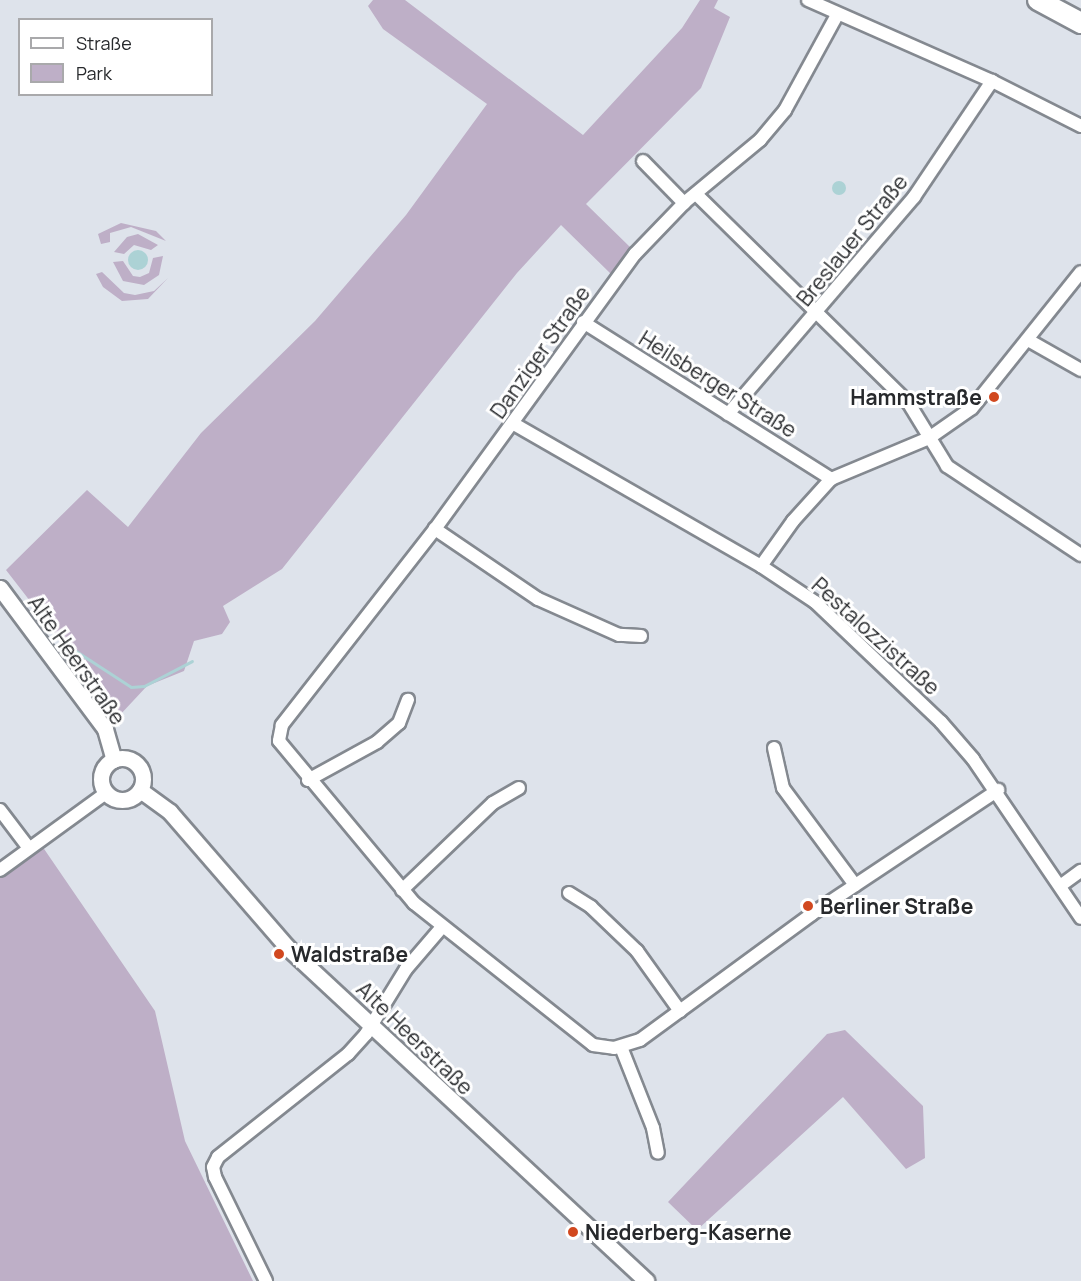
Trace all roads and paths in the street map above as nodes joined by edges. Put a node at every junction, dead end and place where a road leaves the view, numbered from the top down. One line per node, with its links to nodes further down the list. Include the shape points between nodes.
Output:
1 (808, 0): 3 (street)
2 (1038, 0): 4 (main road)
3 (837, 15): 5 (street); 8 (street, Danziger Straße, via 785,110 760,140)
4 (1081, 23)
5 (992, 81): 6 (street); 11 (street, Breslauer Straße, via 914,197)
6 (1081, 126)
7 (643, 161): 9 (street)
8 (696, 194): 9 (street, Danziger Straße); 11 (street)
9 (684, 203): 12 (street, Danziger Straße, via 635,254)
10 (1081, 272): 13 (street)
11 (819, 312): 15 (street, Breslauer Straße); 17 (street, via 908,402)
12 (583, 322): 15 (street, Heilsberger Straße); 16 (street, Danziger Straße)
13 (1028, 340): 14 (street); 17 (street, via 972,408)
14 (1081, 370)
15 (728, 414): 18 (street, Heilsberger Straße)
16 (514, 424): 19 (street, Danziger Straße); 21 (street, Pestalozzistraße)
17 (929, 438): 18 (street); 20 (street, via 947,466)
18 (831, 479): 21 (street, via 793,521)
19 (435, 529): 23 (street, via 538,599 619,635); 27 (street, Danziger Straße, via 282,725 278,738 283,750)
20 (1081, 555)
21 (761, 566): 30 (street, Pestalozzistraße, via 815,602 876,659 941,722)
22 (0, 588): 26 (street, Alte Heerstraße, via 105,729)
23 (641, 636)
24 (408, 700): 27 (street, via 399,723 377,742)
25 (774, 748): 36 (street, via 783,788)
26 (114, 760): 29 (street, via 129,759 140,768); 31 (street, via 101,776)
27 (308, 780): 38 (street)
28 (519, 788): 38 (street, via 493,803)
29 (141, 790): 31 (street, via 124,801); 43 (street, Alte Heerstraße, via 170,812 286,946)
30 (998, 790): 36 (street); 37 (street, Pestalozzistraße)
31 (106, 793): 33 (street)
32 (0, 810): 33 (street)
33 (28, 847): 34 (street)
34 (0, 870)
35 (1081, 871): 37 (street)
36 (855, 885): 42 (street)
37 (1060, 886): 40 (street, Pestalozzistraße)
38 (402, 890): 41 (street)
39 (569, 893): 42 (street, via 591,907 637,951)
40 (1081, 918)
41 (442, 927): 43 (street, via 406,969); 44 (street, via 583,1040 606,1048)
42 (680, 1011): 44 (street, via 640,1040)
43 (372, 1025): 46 (street, via 348,1054 218,1157 213,1167 214,1178); 47 (street, Alte Heerstraße)
44 (621, 1047): 45 (street, via 653,1128)
45 (658, 1153)
46 (266, 1281)
47 (646, 1281)

